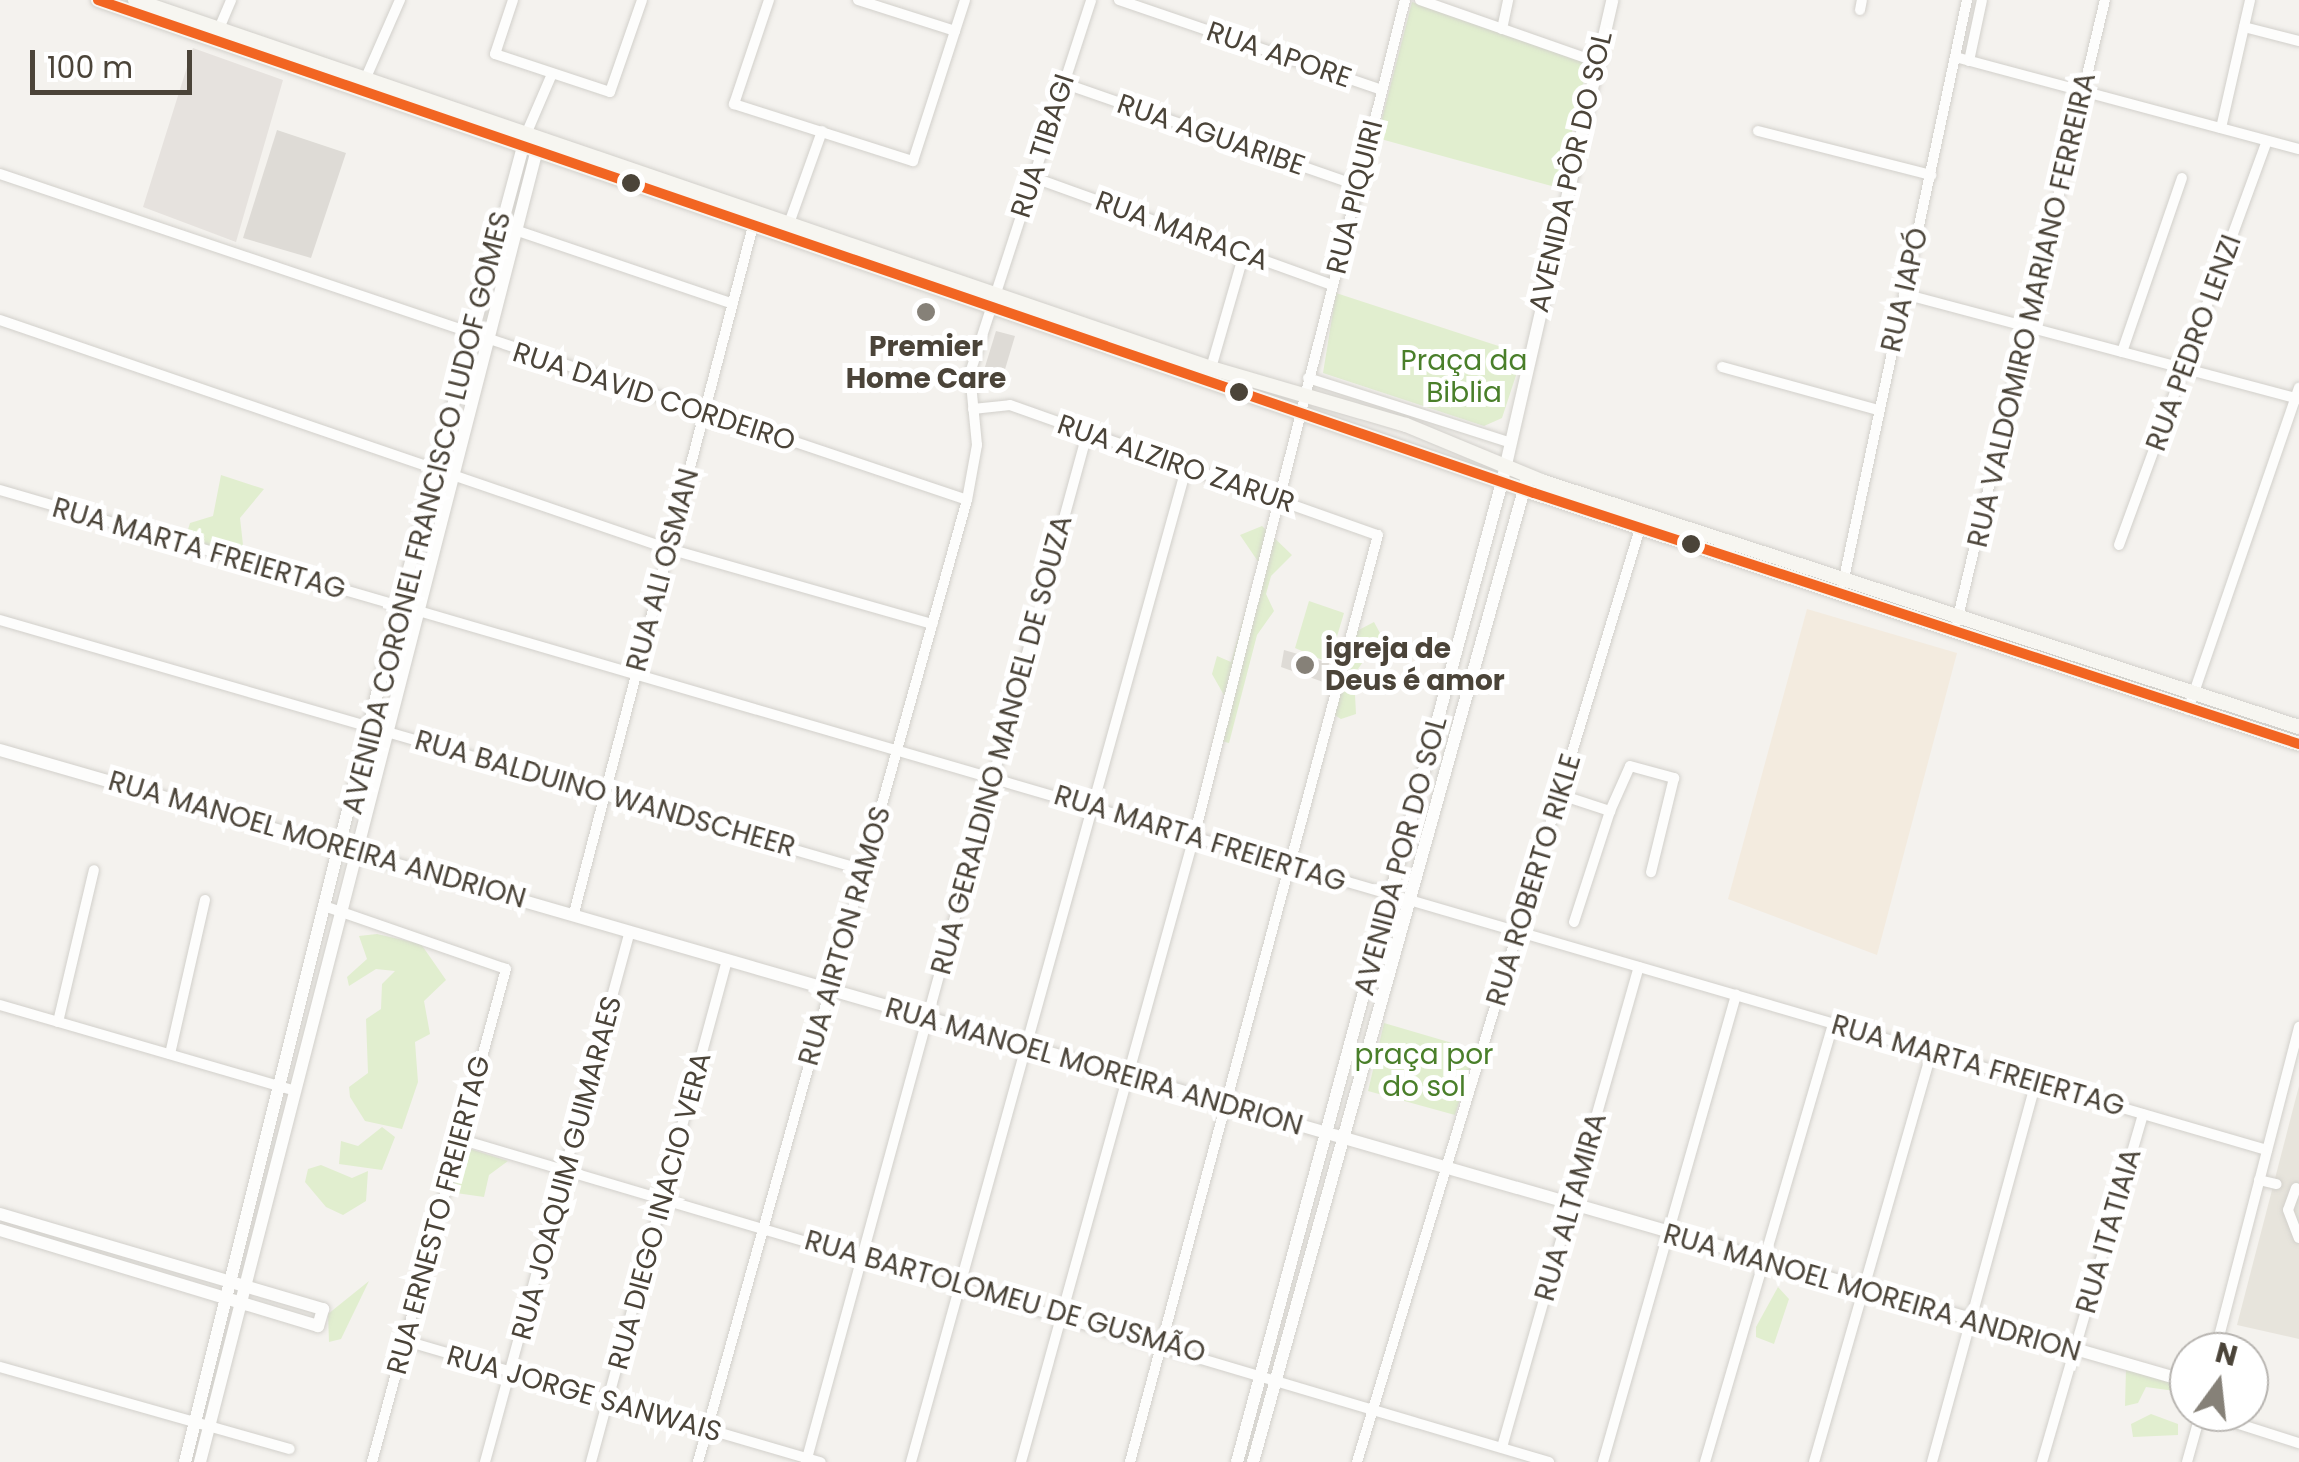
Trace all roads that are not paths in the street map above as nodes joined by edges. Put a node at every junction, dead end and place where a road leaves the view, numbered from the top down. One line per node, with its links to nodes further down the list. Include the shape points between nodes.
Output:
1 (98, 0): 23 (main road)
2 (135, 0): 23 (main road)
3 (232, 0): 23 (street)
4 (400, 0): 29 (street)
5 (513, 0): 27 (street, via 495,54)
6 (642, 0): 27 (street, via 610,92)
7 (769, 0): 33 (street, via 734,104)
8 (858, 0): 22 (street)
9 (965, 0): 22 (street)
10 (1091, 0): 28 (street, RUA TIBAGI)
11 (1119, 0): 30 (street, RUA APORE)
12 (1405, 0): 30 (street, RUA PIQUIRI)
13 (1420, 0): 21 (street)
14 (1508, 0): 21 (street)
15 (1612, 0): 26 (street, AVENIDA PÔR DO SOL)
16 (1967, 0): 25 (street, RUA IAPÓ)
17 (1982, 0): 25 (street, RUA IAPÓ)
18 (2105, 0): 31 (street, RUA VALDOMIRO MARIANO FERREIRA)
19 (2250, 0): 20 (street)
20 (2244, 27): 24 (street); 32 (street)
21 (1502, 29): 26 (street)
22 (955, 31): 33 (street, via 913,161)
23 (217, 35): 29 (main road)
24 (2299, 41)
25 (1964, 60): 31 (street); 39 (street, RUA IAPÓ)
26 (1597, 62): 68 (street, AVENIDA PÔR DO SOL)
27 (552, 74): 35 (street)
28 (1064, 84): 40 (street, RUA TIBAGI); 42 (street, RUA AGUARIBE)
29 (362, 85): 35 (main road)
30 (1382, 90): 42 (street, RUA PIQUIRI)
31 (2084, 91): 32 (street); 53 (street, RUA VALDOMIRO MARIANO FERREIRA)
32 (2221, 128): 36 (street)
33 (822, 131): 46 (street)
34 (1758, 131): 39 (street)
35 (533, 138): 43 (main road); 44 (street, AVENIDA CORONEL FRANCISCO LUDOF GOMES); 45 (street, AVENIDA CORONEL FRANCISCO LUDOF GOMES)
36 (2266, 141): 37 (street); 59 (street, RUA PEDRO LENZI)
37 (2299, 149)
38 (0, 174): 54 (street, RUA DAVID CORDEIRO)
39 (1931, 175): 49 (street, RUA IAPÓ)
40 (1032, 177): 47 (street, RUA MARACA); 50 (street, RUA TIBAGI)
41 (2182, 178): 56 (street)
42 (1358, 186): 48 (street, RUA PIQUIRI)
43 (755, 220): 46 (main road); 51 (street, RUA ALI OSMAN)
44 (501, 225): 45 (street); 54 (street, AVENIDA CORONEL FRANCISCO LUDOF GOMES)
45 (516, 230): 51 (street); 55 (street, AVENIDA CORONEL FRANCISCO LUDOF GOMES)
46 (786, 230): 50 (main road)
47 (1244, 254): 48 (street, RUA MARACA); 58 (street)
48 (1332, 285): 60 (street, RUA PIQUIRI)
49 (1904, 294): 53 (street); 64 (street, RUA IAPÓ)
50 (992, 299): 58 (main road); 63 (street, RUA TIBAGI, via 970,373); 65 (main road)
51 (733, 304): 66 (street, RUA ALI OSMAN)
52 (0, 320): 70 (street)
53 (2030, 328): 56 (street); 86 (street, RUA VALDOMIRO MARIANO FERREIRA)
54 (472, 337): 55 (street, RUA DAVID CORDEIRO); 70 (street, AVENIDA CORONEL FRANCISCO LUDOF GOMES)
55 (487, 342): 66 (street, RUA DAVID CORDEIRO); 72 (street, AVENIDA CORONEL FRANCISCO LUDOF GOMES)
56 (2122, 352): 59 (street)
57 (1722, 367): 64 (street)
58 (1211, 368): 61 (main road)
59 (2185, 368): 62 (street); 79 (street, RUA PEDRO LENZI)
60 (1308, 378): 61 (street, RUA PIQUIRI); 68 (street)
61 (1304, 394): 65 (street, RUA PIQUIRI); 69 (main road)
62 (2298, 395): 88 (street)
63 (972, 408): 67 (street, RUA ALZIRO ZARUR, via 1010,405); 76 (street, RUA AIRTON RAMOS, via 977,444)
64 (1878, 410): 81 (street, RUA IAPÓ)
65 (1301, 411): 73 (main road); 77 (street, RUA PIQUIRI)
66 (704, 413): 76 (street, RUA DAVID CORDEIRO); 80 (street, RUA ALI OSMAN)
67 (1088, 434): 71 (street, RUA ALZIRO ZARUR); 96 (street, RUA GERALDINO MANOEL DE SOUZA)
68 (1509, 442): 69 (street, AVENIDA PÔR DO SOL)
69 (1506, 462): 73 (street, AVENIDA POR DO SOL); 74 (main road)
70 (436, 469): 72 (street); 82 (street, AVENIDA CORONEL FRANCISCO LUDOF GOMES)
71 (1186, 469): 77 (street, RUA ALZIRO ZARUR); 99 (street)
72 (456, 474): 80 (street); 83 (street, AVENIDA CORONEL FRANCISCO LUDOF GOMES)
73 (1502, 482): 74 (main road); 108 (street, AVENIDA POR DO SOL)
74 (1526, 483): 78 (main road); 110 (street, AVENIDA POR DO SOL)
75 (0, 490): 82 (street, RUA MARTA FREIERTAG)
76 (968, 500): 85 (street, RUA AIRTON RAMOS)
77 (1280, 501): 101 (street, RUA PIQUIRI); 104 (street, RUA ALZIRO ZARUR, via 1378,536)
78 (1643, 520): 81 (main road); 98 (street, RUA ROBERTO RIKLE)
79 (2120, 545)
80 (669, 549): 85 (street); 87 (street, RUA ALI OSMAN)
81 (1842, 588): 86 (main road)
82 (398, 606): 90 (street, AVENIDA CORONEL FRANCISCO LUDOF GOMES)
83 (422, 612): 87 (street, RUA MARTA FREIERTAG); 92 (street, AVENIDA CORONEL FRANCISCO LUDOF GOMES)
84 (0, 620): 90 (street, RUA BALDUINO WANDSCHEER)
85 (933, 624): 95 (street, RUA AIRTON RAMOS)
86 (1956, 626): 88 (main road); 89 (main road)
87 (636, 676): 95 (street, RUA MARTA FREIERTAG); 97 (street, RUA ALI OSMAN)
88 (2194, 694): 89 (street); 91 (main road)
89 (2188, 710): 93 (main road)
90 (368, 727): 92 (street, RUA BALDUINO WANDSCHEER); 102 (street, AVENIDA CORONEL FRANCISCO LUDOF GOMES)
91 (2299, 727)
92 (392, 732): 97 (street, RUA BALDUINO WANDSCHEER); 103 (street, AVENIDA CORONEL FRANCISCO LUDOF GOMES)
93 (2299, 744)
94 (0, 750): 102 (street, RUA MANOEL MOREIRA ANDRION)
95 (898, 750): 96 (street, RUA MARTA FREIERTAG); 106 (street, RUA AIRTON RAMOS)
96 (993, 777): 99 (street, RUA MARTA FREIERTAG); 122 (street, RUA GERALDINO MANOEL DE SOUZA)
97 (605, 795): 106 (street, RUA BALDUINO WANDSCHEER); 113 (street, RUA ALI OSMAN)
98 (1561, 795): 100 (street); 116 (street, RUA ROBERTO RIKLE)
99 (1090, 806): 101 (street, RUA MARTA FREIERTAG); 126 (street)
100 (1610, 811): 107 (street, via 1630,766 1674,778); 114 (street)
101 (1194, 836): 104 (street, RUA MARTA FREIERTAG); 129 (street, RUA PIQUIRI)
102 (343, 847): 103 (street, RUA MANOEL MOREIRA ANDRION); 111 (street, AVENIDA CORONEL FRANCISCO LUDOF GOMES)
103 (359, 852): 112 (street, AVENIDA CORONEL FRANCISCO LUDOF GOMES); 113 (street, RUA MANOEL MOREIRA ANDRION)
104 (1291, 868): 108 (street, RUA MARTA FREIERTAG); 132 (street)
105 (94, 870): 123 (street)
106 (864, 870): 119 (street, RUA AIRTON RAMOS)
107 (1651, 872)
108 (1390, 897): 110 (street, RUA MARTA FREIERTAG); 134 (street, AVENIDA POR DO SOL)
109 (204, 900): 128 (street)
110 (1406, 902): 116 (street, RUA MARTA FREIERTAG); 136 (street, AVENIDA POR DO SOL)
111 (327, 908): 112 (street); 131 (street, AVENIDA CORONEL FRANCISCO LUDOF GOMES)
112 (343, 912): 131 (street, AVENIDA CORONEL FRANCISCO LUDOF GOMES); 135 (street, RUA ERNESTO FREIERTAG, via 506,969)
113 (574, 913): 115 (street, RUA MANOEL MOREIRA ANDRION)
114 (1574, 922)
115 (630, 931): 117 (street, RUA MANOEL MOREIRA ANDRION); 138 (street, RUA JOAQUIM GUIMARAES)
116 (1518, 934): 118 (street, RUA MARTA FREIERTAG); 139 (street, RUA ROBERTO RIKLE)
117 (727, 960): 119 (street, RUA MANOEL MOREIRA ANDRION); 142 (street, RUA DIEGO INACIO VERA)
118 (1639, 968): 120 (street, RUA MARTA FREIERTAG); 143 (street, RUA ALTAMIRA)
119 (830, 990): 122 (street, RUA MANOEL MOREIRA ANDRION); 145 (street, RUA AIRTON RAMOS)
120 (1736, 995): 124 (street, RUA MARTA FREIERTAG); 147 (street)
121 (0, 1005): 123 (street)
122 (926, 1018): 126 (street, RUA MANOEL MOREIRA ANDRION); 149 (street, RUA GERALDINO MANOEL DE SOUZA)
123 (58, 1022): 128 (street)
124 (1833, 1023): 127 (street, RUA MARTA FREIERTAG); 150 (street)
125 (2299, 1026): 137 (street)
126 (1024, 1047): 129 (street, RUA MANOEL MOREIRA ANDRION); 152 (street)
127 (1932, 1051): 130 (street, RUA MARTA FREIERTAG); 153 (street)
128 (170, 1054): 131 (street)
129 (1126, 1077): 132 (street, RUA MANOEL MOREIRA ANDRION); 155 (street, RUA PIQUIRI)
130 (2036, 1082): 133 (street, RUA MARTA FREIERTAG); 156 (street)
131 (289, 1089): 151 (street, AVENIDA CORONEL FRANCISCO LUDOF GOMES)
132 (1226, 1106): 134 (street, RUA MANOEL MOREIRA ANDRION); 159 (street)
133 (2142, 1114): 137 (street, RUA MARTA FREIERTAG); 160 (street, RUA ITATIAIA)
134 (1325, 1135): 136 (street, RUA MANOEL MOREIRA ANDRION); 163 (street, AVENIDA POR DO SOL)
135 (459, 1138): 138 (street, RUA BARTOLOMEU DE GUSMÃO); 158 (street, RUA ERNESTO FREIERTAG)
136 (1340, 1140): 139 (street, RUA MANOEL MOREIRA ANDRION); 164 (street, AVENIDA POR DO SOL)
137 (2267, 1150): 140 (street)
138 (566, 1170): 142 (street, RUA BARTOLOMEU DE GUSMÃO); 162 (street, RUA JOAQUIM GUIMARAES)
139 (1445, 1170): 143 (street, RUA MANOEL MOREIRA ANDRION); 167 (street, RUA ROBERTO RIKLE)
140 (2259, 1180): 141 (street); 157 (street)
141 (2290, 1187): 148 (street, via 2288,1210)
142 (664, 1198): 145 (street, RUA BARTOLOMEU DE GUSMÃO); 166 (street, RUA DIEGO INACIO VERA)
143 (1572, 1208): 147 (street, RUA MANOEL MOREIRA ANDRION); 173 (street, RUA ALTAMIRA)
144 (0, 1214): 151 (street)
145 (764, 1226): 149 (street, RUA BARTOLOMEU DE GUSMÃO); 169 (street, RUA AIRTON RAMOS)
146 (0, 1230): 154 (street)
147 (1667, 1236): 150 (street, RUA MANOEL MOREIRA ANDRION); 190 (street)
148 (2299, 1238)
149 (862, 1255): 152 (street, RUA BARTOLOMEU DE GUSMÃO); 175 (street, RUA GERALDINO MANOEL DE SOUZA)
150 (1764, 1264): 153 (street, RUA MANOEL MOREIRA ANDRION); 191 (street)
151 (239, 1284): 154 (street, AVENIDA CORONEL FRANCISCO LUDOF GOMES); 154 (street, via 323,1309 318,1326)
152 (959, 1284): 155 (street, RUA BARTOLOMEU DE GUSMÃO); 183 (street)
153 (1863, 1292): 156 (street, RUA MANOEL MOREIRA ANDRION); 192 (street)
154 (234, 1299): 168 (street, AVENIDA CORONEL FRANCISCO LUDOF GOMES)
155 (1061, 1313): 159 (street, RUA BARTOLOMEU DE GUSMÃO); 184 (street, RUA PIQUIRI)
156 (1968, 1320): 160 (street, RUA MANOEL MOREIRA ANDRION); 193 (street)
157 (2220, 1332)
158 (406, 1340): 162 (street, RUA JORGE SANWAIS); 178 (street, RUA ERNESTO FREIERTAG)
159 (1162, 1344): 163 (street, RUA BARTOLOMEU DE GUSMÃO); 185 (street)
160 (2075, 1350): 165 (street, RUA MANOEL MOREIRA ANDRION); 194 (street, RUA ITATIAIA)
161 (0, 1367): 168 (street)
162 (511, 1372): 166 (street, RUA JORGE SANWAIS); 179 (street, RUA JOAQUIM GUIMARAES)
163 (1260, 1372): 164 (street, RUA BARTOLOMEU DE GUSMÃO); 186 (street, AVENIDA POR DO SOL)
164 (1276, 1376): 167 (street, RUA BARTOLOMEU DE GUSMÃO); 187 (street, AVENIDA POR DO SOL)
165 (2169, 1376)
166 (608, 1402): 169 (street, RUA JORGE SANWAIS); 180 (street, RUA DIEGO INACIO VERA)
167 (1376, 1406): 173 (street, RUA BARTOLOMEU DE GUSMÃO); 188 (street, RUA ROBERTO RIKLE)
168 (202, 1426): 174 (street); 176 (street, AVENIDA CORONEL FRANCISCO LUDOF GOMES); 177 (street, AVENIDA CORONEL FRANCISCO LUDOF GOMES)
169 (706, 1430): 175 (street, RUA JORGE SANWAIS); 181 (street, RUA AIRTON RAMOS)
170 (2195, 1432): 195 (street)
171 (2264, 1432): 172 (street)
172 (2299, 1443)
173 (1502, 1447): 189 (street, RUA BARTOLOMEU DE GUSMÃO)
174 (290, 1449)
175 (807, 1460): 182 (street, RUA JORGE SANWAIS)
176 (186, 1462)
177 (200, 1462)
178 (372, 1462)
179 (485, 1462)
180 (592, 1462)
181 (698, 1462)
182 (821, 1462)
183 (910, 1462)
184 (1021, 1462)
185 (1130, 1462)
186 (1236, 1462)
187 (1253, 1462)
188 (1357, 1462)
189 (1549, 1462)
190 (1603, 1462)
191 (1705, 1462)
192 (1814, 1462)
193 (1932, 1462)
194 (2042, 1462)
195 (2187, 1462)

